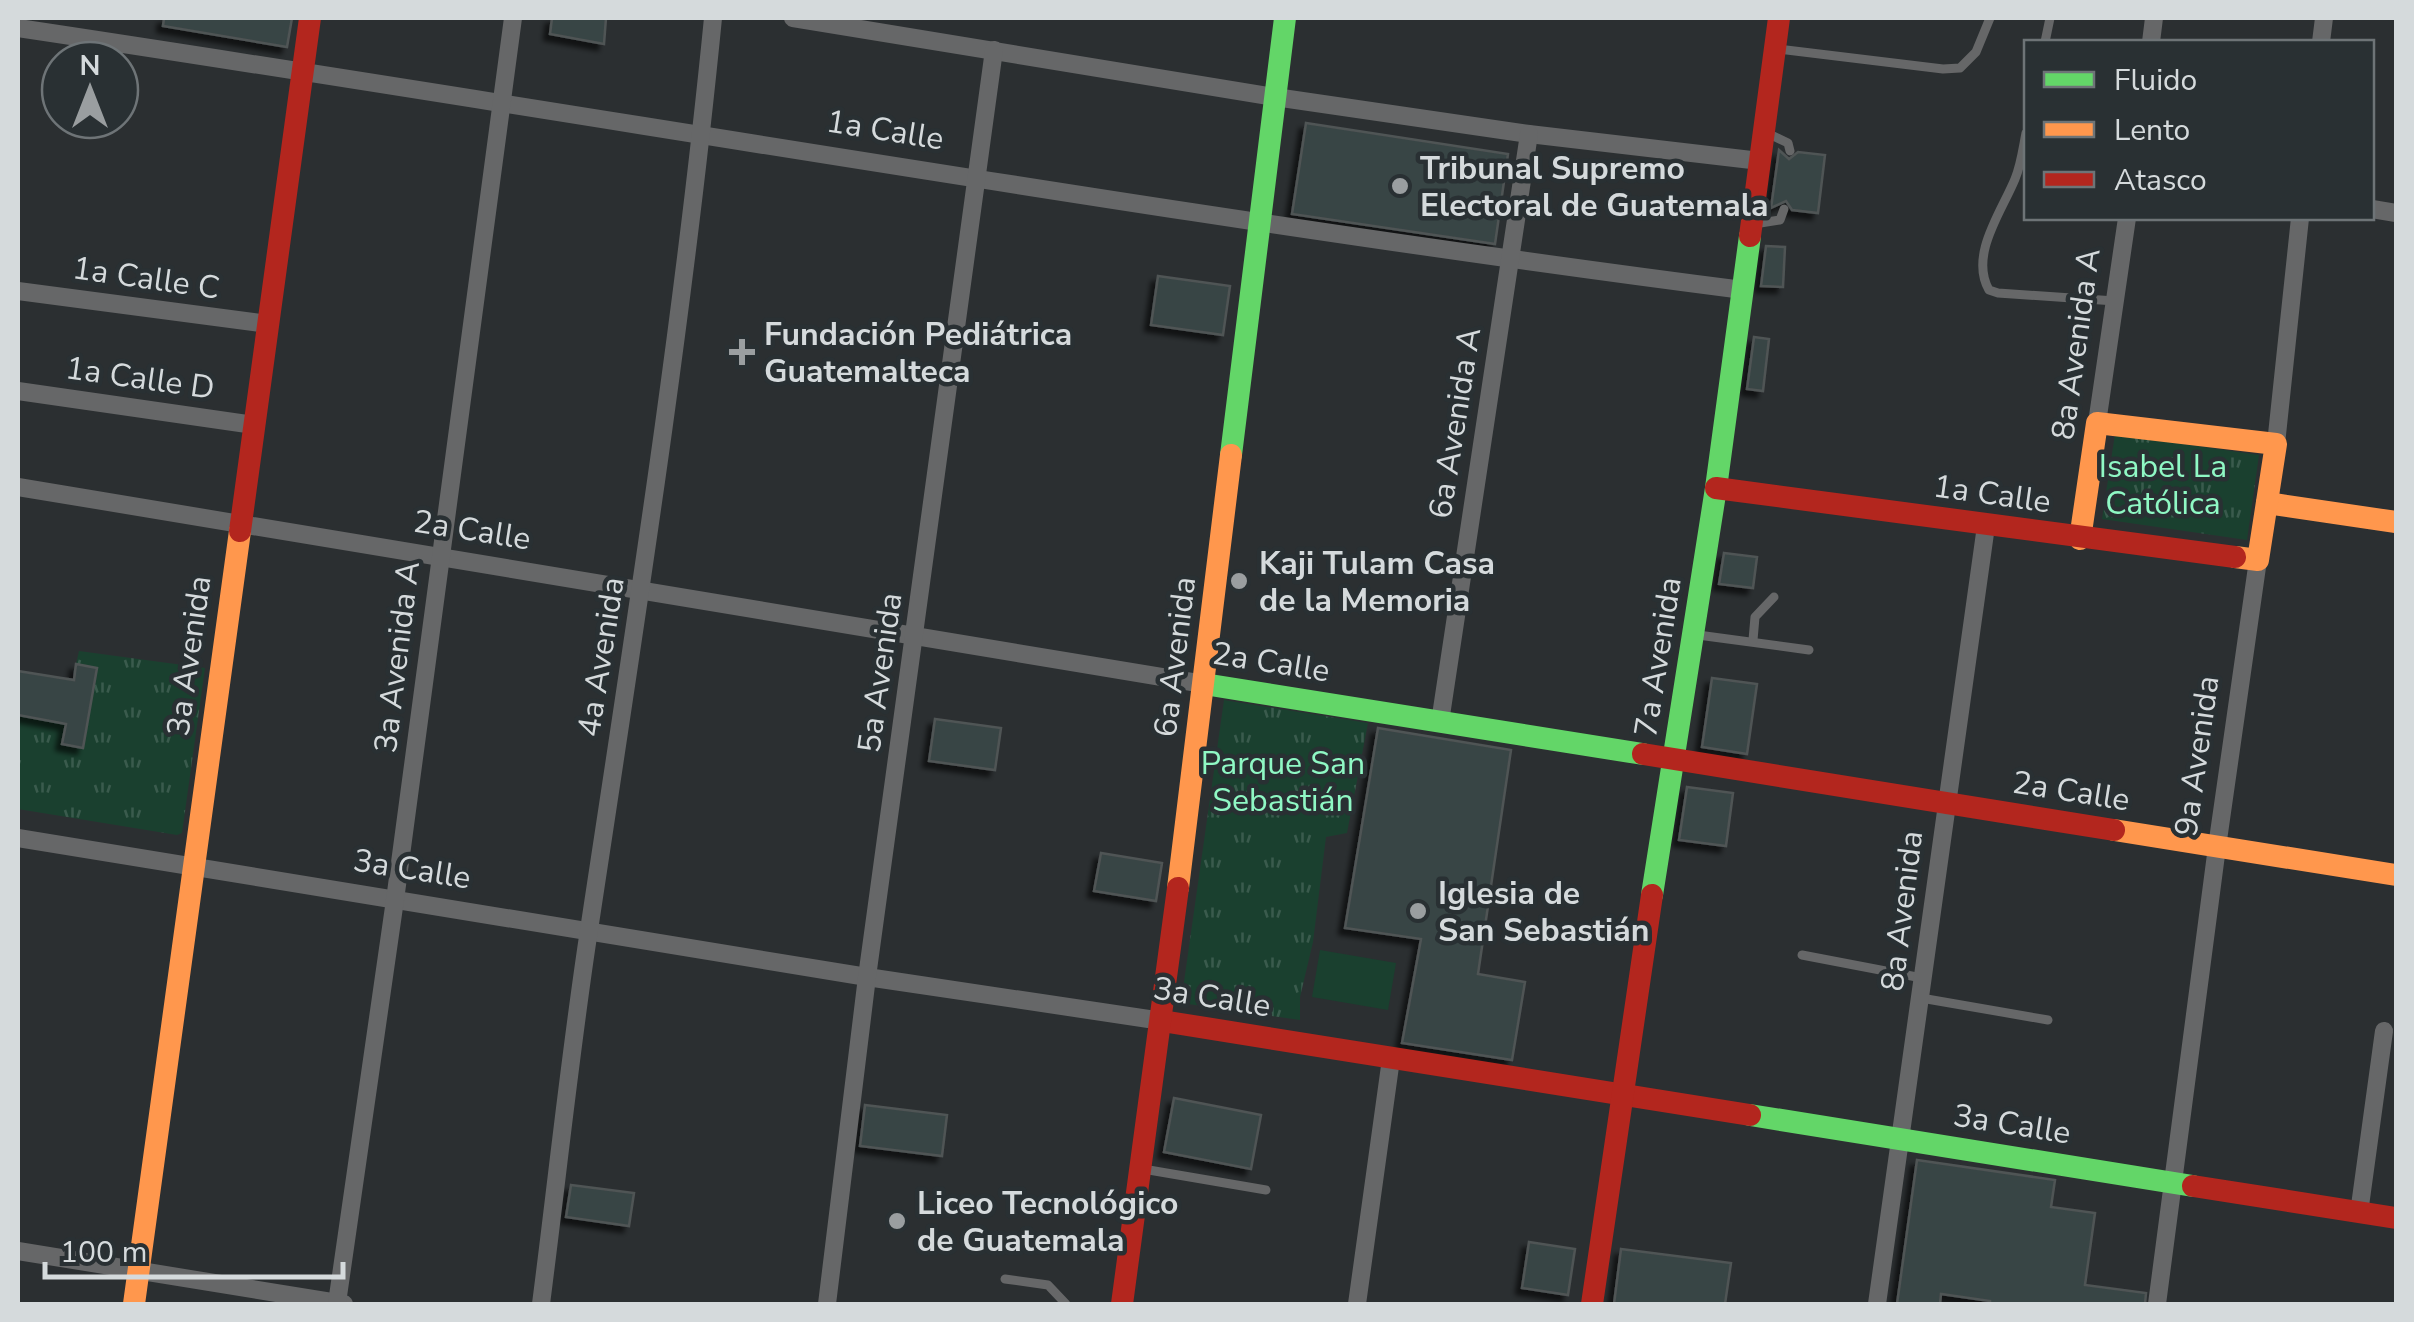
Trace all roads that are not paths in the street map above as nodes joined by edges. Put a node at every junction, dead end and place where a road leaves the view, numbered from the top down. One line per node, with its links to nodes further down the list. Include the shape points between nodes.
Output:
1 (310, 18): 12 (street, 3a Avenida)
2 (513, 18): 14 (street, 3a Avenida A)
3 (713, 18): 17 (street, 4a Avenida)
4 (793, 18): 8 (street)
5 (1285, 18): 13 (street, 6a Avenida)
6 (1779, 18): 10 (street, 7a Avenida)
7 (1990, 18): 10 (lane, via 1976,52 1960,68)
8 (869, 24): 11 (street)
9 (18, 28): 12 (street, 1a Calle)
10 (1775, 48): 15 (street, 7a Avenida)
11 (994, 50): 13 (street); 21 (street, 5a Avenida)
12 (303, 71): 14 (street, 1a Calle); 31 (street, 3a Avenida)
13 (1275, 97): 16 (street); 25 (street, 6a Avenida)
14 (501, 104): 17 (street, 1a Calle); 43 (street, 3a Avenida A)
15 (1764, 131): 19 (lane, via 1790,145); 20 (street, 7a Avenida)
16 (1529, 134): 20 (street); 27 (street, 6a Avenida A)
17 (702, 135): 21 (street, 1a Calle); 45 (street, 4a Avenida)
18 (2024, 142): 30 (lane, via 1988,241 1984,282 1998,293)
19 (1790, 152)
20 (1760, 161): 26 (street, 7a Avenida)
21 (977, 177): 25 (street, 1a Calle); 48 (street, 5a Avenida)
22 (1784, 209): 26 (lane, via 1780,220)
23 (2127, 220): 30 (street, 8a Avenida A)
24 (2300, 220): 35 (street, 9a Avenida)
25 (1262, 223): 27 (street, 1a Calle); 51 (street, 6a Avenida)
26 (1752, 224): 29 (street, 7a Avenida)
27 (1510, 259): 29 (street, 1a Calle); 52 (street, 6a Avenida A)
28 (18, 290): 31 (street, 1a Calle C)
29 (1743, 290): 37 (street, 7a Avenida)
30 (2115, 301): 33 (street, 8a Avenida A)
31 (268, 324): 34 (street, 3a Avenida)
32 (18, 391): 34 (street, 1a Calle D)
33 (2097, 423): 35 (street); 42 (street, 8a Avenida A)
34 (254, 425): 40 (street, 3a Avenida)
35 (2276, 444): 38 (street, 9a Avenida)
36 (18, 488): 40 (street, 2a Calle)
37 (1716, 488): 41 (street, 1a Calle); 47 (street, 7a Avenida)
38 (2268, 503): 39 (street); 44 (street, 9a Avenida)
39 (2396, 522)
40 (240, 524): 43 (street, 2a Calle); 57 (street, 3a Avenida)
41 (1986, 526): 42 (street, 1a Calle); 54 (street, 8a Avenida)
42 (2080, 539): 44 (street, 1a Calle)
43 (440, 557): 45 (street, 2a Calle); 59 (street, 3a Avenida A)
44 (2258, 560): 56 (street, 9a Avenida)
45 (642, 591): 48 (street, 2a Calle); 60 (street, 4a Avenida)
46 (1774, 597): 49 (lane, via 1756,617)
47 (1694, 634): 49 (lane); 53 (street, 7a Avenida)
48 (916, 636): 51 (street, 2a Calle); 62 (street, 5a Avenida)
49 (1753, 640): 50 (lane)
50 (1809, 650)
51 (1204, 684): 52 (street, 2a Calle); 66 (street, 6a Avenida)
52 (1440, 722): 53 (street, 2a Calle)
53 (1675, 760): 54 (street, 2a Calle); 69 (street, 7a Avenida)
54 (1946, 804): 56 (street, 2a Calle); 63 (street, 8a Avenida)
55 (18, 838): 57 (street, 3a Calle)
56 (2216, 848): 58 (street, 2a Calle); 72 (street, 9a Avenida)
57 (192, 866): 59 (street, 3a Calle); 77 (street, 3a Avenida)
58 (2396, 875)
59 (395, 900): 60 (street, 3a Calle); 80 (street, 3a Avenida A)
60 (589, 932): 62 (street, 3a Calle); 81 (street, 4a Avenida)
61 (1802, 955): 63 (lane)
62 (867, 977): 66 (street, 3a Calle); 82 (street, 5a Avenida)
63 (1922, 978): 64 (street, 8a Avenida)
64 (1921, 998): 65 (lane); 70 (street, 8a Avenida)
65 (2048, 1020)
66 (1162, 1021): 68 (street, 3a Calle); 71 (street, 6a Avenida)
67 (2384, 1032): 74 (street)
68 (1391, 1058): 69 (street, 3a Calle); 85 (street)
69 (1621, 1095): 70 (street, 3a Calle); 86 (street, 7a Avenida)
70 (1900, 1140): 72 (street, 3a Calle); 87 (street, 8a Avenida)
71 (1140, 1168): 73 (lane); 84 (street, 6a Avenida)
72 (2173, 1183): 74 (street, 3a Calle); 88 (street, 9a Avenida)
73 (1266, 1190)
74 (2360, 1212): 75 (street, 3a Calle)
75 (2396, 1218)
76 (18, 1251): 77 (street)
77 (138, 1272): 79 (street, 3a Avenida); 80 (street)
78 (1005, 1278): 83 (lane, via 1048,1285)
79 (134, 1304)
80 (340, 1304)
81 (540, 1304)
82 (827, 1304)
83 (1066, 1304)
84 (1122, 1304)
85 (1357, 1304)
86 (1592, 1304)
87 (1878, 1304)
88 (2158, 1304)

